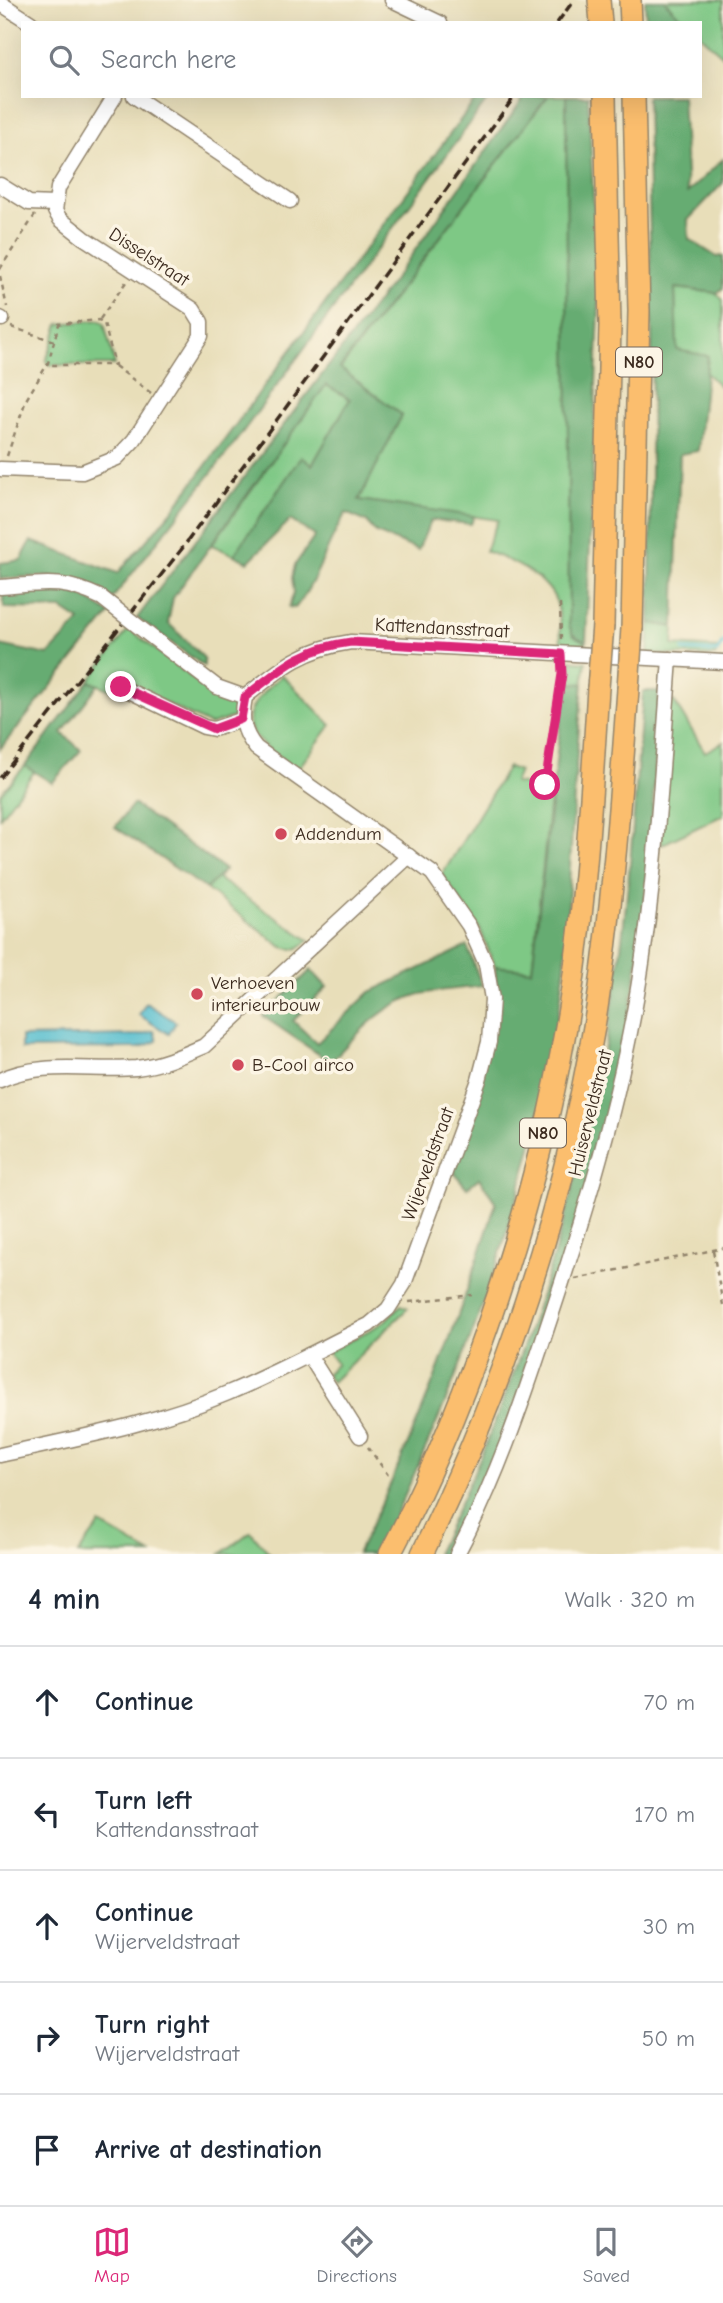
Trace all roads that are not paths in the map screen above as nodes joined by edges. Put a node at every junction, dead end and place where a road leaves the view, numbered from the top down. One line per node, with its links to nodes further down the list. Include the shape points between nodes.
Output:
1 (392, 0): 6 (street)
2 (599, 0): 7 (highway)
3 (630, 0): 8 (highway)
4 (0, 3): 5 (street)
5 (28, 21)
6 (436, 21)
7 (601, 21)
8 (631, 21)
9 (114, 98): 15 (street)
10 (137, 98): 14 (street)
11 (605, 98): 28 (highway, N80, bridge, via 610,338 603,625 586,869 566,1027 534,1171 495,1305 442,1443)
12 (634, 98): 29 (highway, N80, bridge, via 639,311 632,628 615,868 593,1027 565,1166 525,1306 471,1447)
13 (0, 185): 15 (street, via 29,203)
14 (290, 201)
15 (48, 204): 16 (street, Disselstraat, via 60,219 193,309 201,322 201,336 134,440 117,458 82,472)
16 (1, 469)
17 (0, 587): 21 (street, bridge, via 76,585 102,598 217,687)
18 (722, 658): 19 (street, Kattendansstraat)
19 (670, 659): 21 (street, Kattendansstraat, via 351,642 323,646 292,659); 30 (street, Huiserveldstraat, via 656,853 633,1016 602,1150 507,1439)
20 (121, 687): 22 (street, via 204,727 214,729)
21 (245, 697): 22 (street)
22 (241, 719): 23 (street, Wijerveldstraat, via 256,748)
23 (409, 856): 24 (street, via 204,1046 169,1062 147,1066 45,1069); 25 (street, Wijerveldstraat, via 432,873 469,926 486,964 492,999 489,1042 404,1284 391,1305 369,1325)
24 (0, 1080)
25 (309, 1355): 26 (street); 27 (street, Wijerveldstraat, via 183,1409)
26 (360, 1436)
27 (0, 1455)
28 (390, 1554)
29 (422, 1554)
30 (457, 1554)

